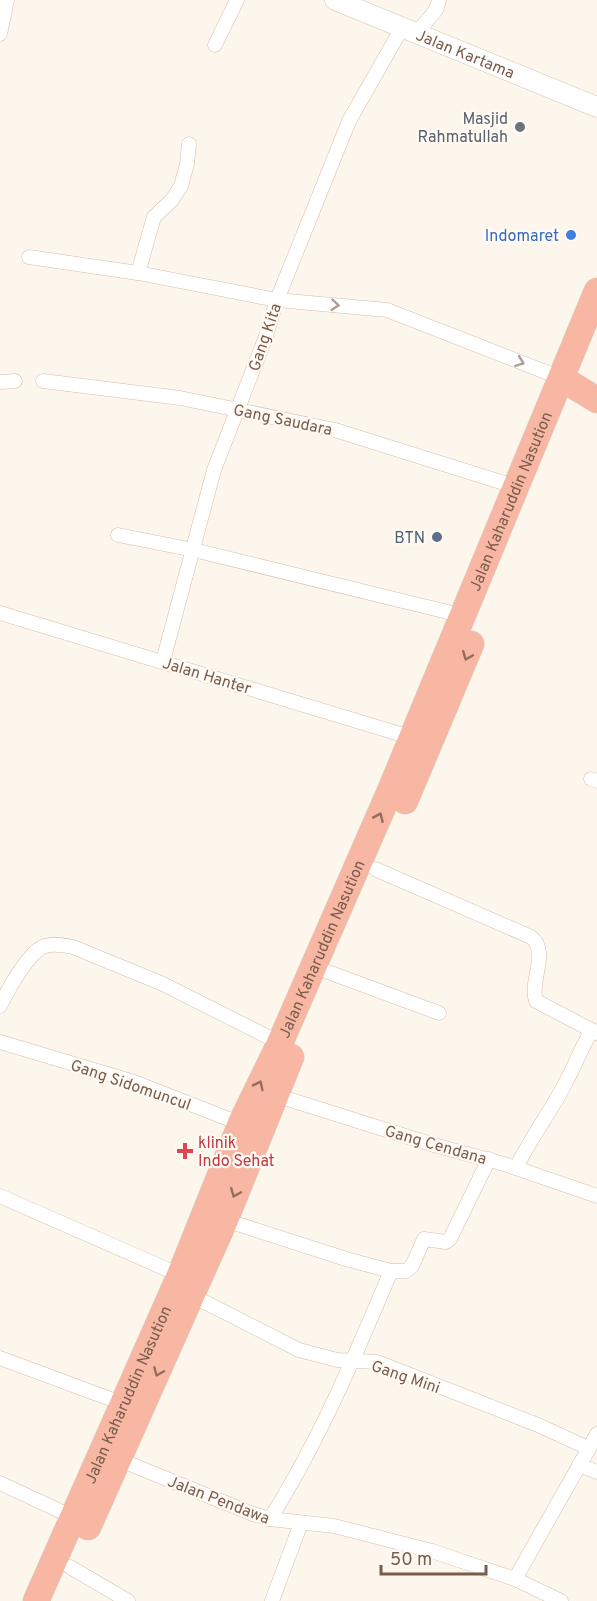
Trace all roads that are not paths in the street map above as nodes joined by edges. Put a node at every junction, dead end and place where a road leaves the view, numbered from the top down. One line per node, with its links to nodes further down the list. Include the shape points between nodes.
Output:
1 (7, 0): 6 (street)
2 (237, 0): 7 (street)
3 (439, 0): 5 (street, Gang Kita, via 436,10)
4 (346, 2): 5 (main road, Jalan Kartama)
5 (409, 31): 8 (main road, Jalan Kartama); 13 (street, Gang Kita, via 349,121)
6 (0, 34)
7 (215, 45)
8 (597, 107)
9 (189, 144): 11 (street, via 181,186 154,217)
10 (28, 257): 11 (street)
11 (138, 273): 13 (street)
12 (597, 291): 18 (highway, Jalan Kaharuddin Nasution)
13 (277, 300): 18 (street, one-way to 18, via 387,310); 19 (street, Gang Kita)
14 (597, 336): 18 (highway, Jalan Kaharuddin Nasution)
15 (15, 381): 17 (street)
16 (43, 381): 19 (street, Gang Saudara, via 169,396)
17 (0, 382)
18 (578, 389): 20 (highway, Jalan Kaharuddin Nasution); 27 (highway, Jalan Kaharuddin Nasution, one-way to 27)
19 (237, 409): 20 (street, Gang Saudara, via 335,430); 22 (street, Gang Kita, via 213,470)
20 (517, 487): 24 (highway, Jalan Kaharuddin Nasution)
21 (118, 535): 22 (street)
22 (194, 550): 24 (street); 25 (street, Gang Kita)
23 (0, 612): 25 (street, Jalan Hanter)
24 (464, 616): 26 (highway, Jalan Kaharuddin Nasution)
25 (163, 661): 26 (street, Jalan Hanter)
26 (413, 738): 33 (highway, Jalan Kaharuddin Nasution, one-way to 26)
27 (375, 869): 28 (highway, Jalan Kaharuddin Nasution); 31 (street, via 537,941 536,1001)
28 (328, 972): 30 (street); 34 (highway, Jalan Kaharuddin Nasution)
29 (0, 1006): 33 (street, via 33,952 58,944 163,984)
30 (439, 1013)
31 (594, 1031): 37 (street, via 577,1053 567,1080)
32 (0, 1042): 35 (street, Gang Sidomuncul, via 134,1082)
33 (280, 1043): 35 (highway, Jalan Kaharuddin Nasution, one-way to 33)
34 (275, 1095): 35 (highway, Jalan Kaharuddin Nasution); 36 (street, Gang Cendana)
35 (250, 1128): 40 (highway, Jalan Kaharuddin Nasution, one-way to 40); 42 (highway, Jalan Kaharuddin Nasution)
36 (489, 1159): 37 (street, Gang Cendana); 41 (street, via 450,1239 424,1239 410,1268)
37 (516, 1168): 39 (street, Gang Cendana)
38 (0, 1196): 42 (street, Gang Mini)
39 (597, 1196)
40 (225, 1220): 41 (street); 42 (highway, Jalan Kaharuddin Nasution)
41 (391, 1271): 44 (street)
42 (185, 1285): 44 (street, Gang Mini, via 299,1350); 45 (highway, Jalan Kaharuddin Nasution); 48 (highway, Jalan Kaharuddin Nasution, one-way to 48)
43 (0, 1358): 45 (street)
44 (352, 1362): 47 (street, Gang Mini, via 377,1362); 53 (street, via 311,1449)
45 (124, 1404): 52 (highway, Jalan Kaharuddin Nasution)
46 (597, 1434): 47 (street)
47 (588, 1448): 49 (street)
48 (120, 1460): 53 (street, Jalan Pendawa); 55 (highway, Jalan Kaharuddin Nasution)
49 (579, 1465): 50 (street); 56 (street)
50 (597, 1472)
51 (0, 1483): 52 (street)
52 (74, 1517): 57 (highway, Jalan Kaharuddin Nasution)
53 (270, 1519): 54 (street, Jalan Pendawa)
54 (301, 1523): 56 (street, Jalan Pendawa, via 334,1526 432,1551); 60 (street)
55 (70, 1567): 58 (highway, Jalan Kaharuddin Nasution); 59 (street)
56 (515, 1579): 61 (street, Jalan Pendawa)
57 (36, 1601)
58 (55, 1601)
59 (128, 1601)
60 (272, 1601)
61 (561, 1601)

